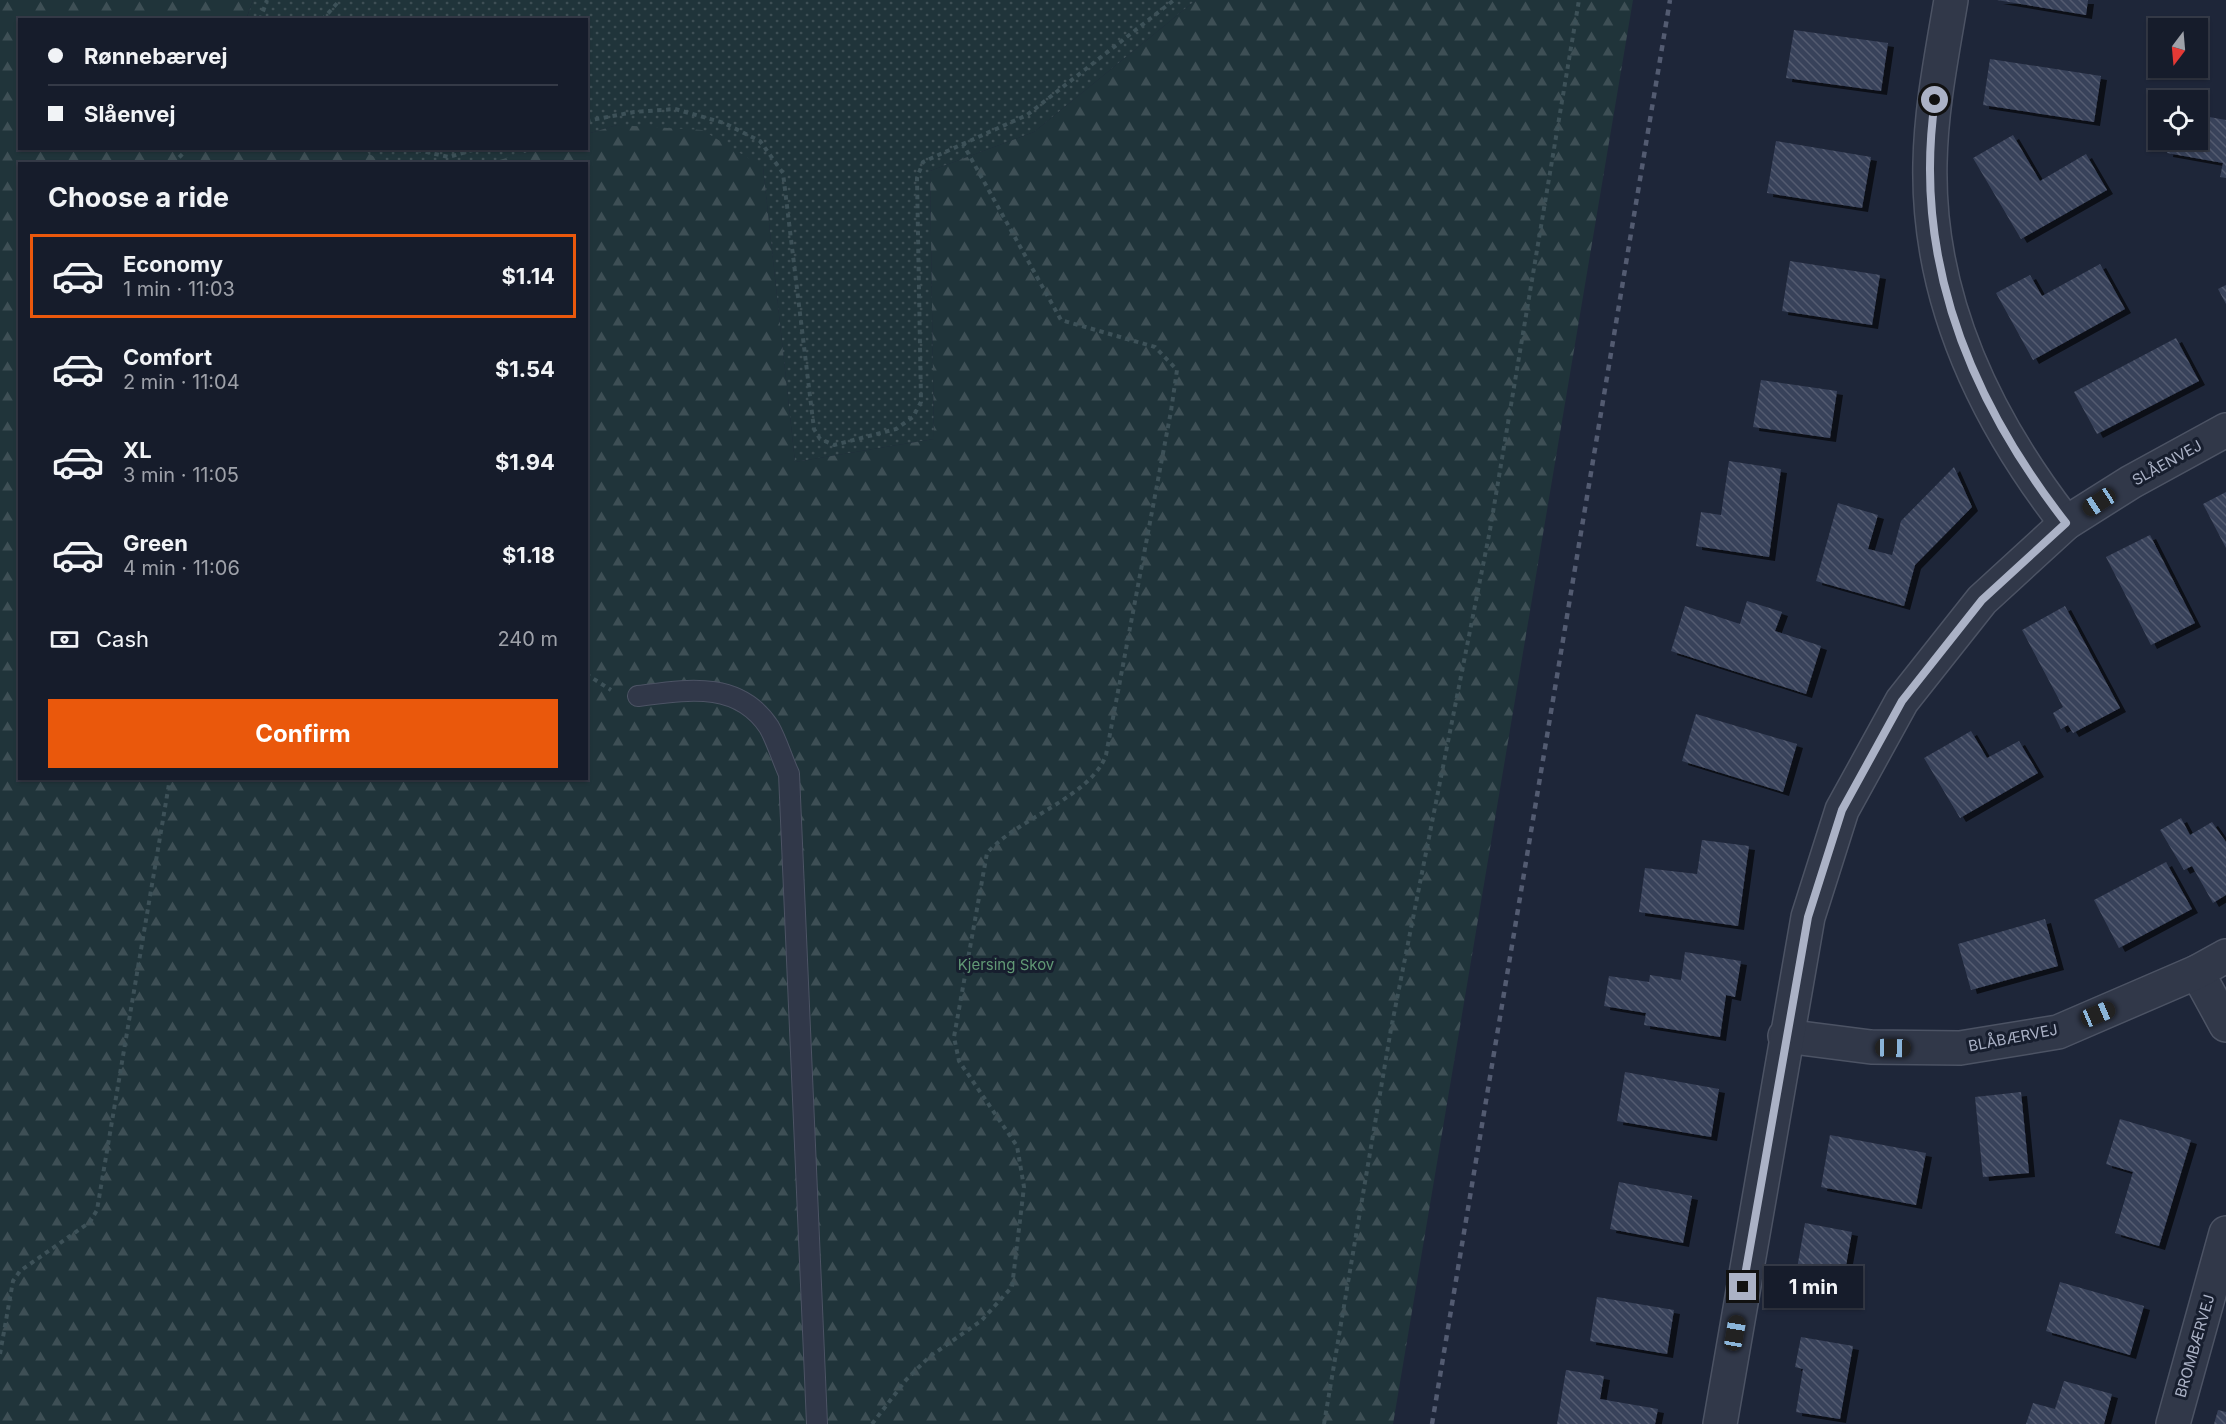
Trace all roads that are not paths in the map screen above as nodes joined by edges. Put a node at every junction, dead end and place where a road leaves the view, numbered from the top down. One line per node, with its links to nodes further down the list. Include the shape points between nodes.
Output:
1 (1950, 0): 3 (street, via 1932,120 1930,165 1932,218 1947,301 1981,392 2020,459)
2 (2226, 430): 3 (street, SLÅENVEJ)
3 (2066, 523): 8 (street, SLÅENVEJ, via 1982,600 1902,701 1847,800 1808,917)
4 (638, 696): 10 (lane, via 680,691 729,694 749,705 769,728 789,774)
5 (2226, 956): 6 (street, BLÅBÆRVEJ)
6 (2197, 972): 7 (street); 8 (street, BLÅBÆRVEJ, via 2058,1032 1960,1048 1871,1047)
7 (2226, 1025)
8 (1785, 1036): 11 (street, SLÅENVEJ)
9 (2226, 1233): 12 (street, BROMBÆRVEJ)
10 (817, 1424)
11 (1719, 1424)
12 (2173, 1424)

